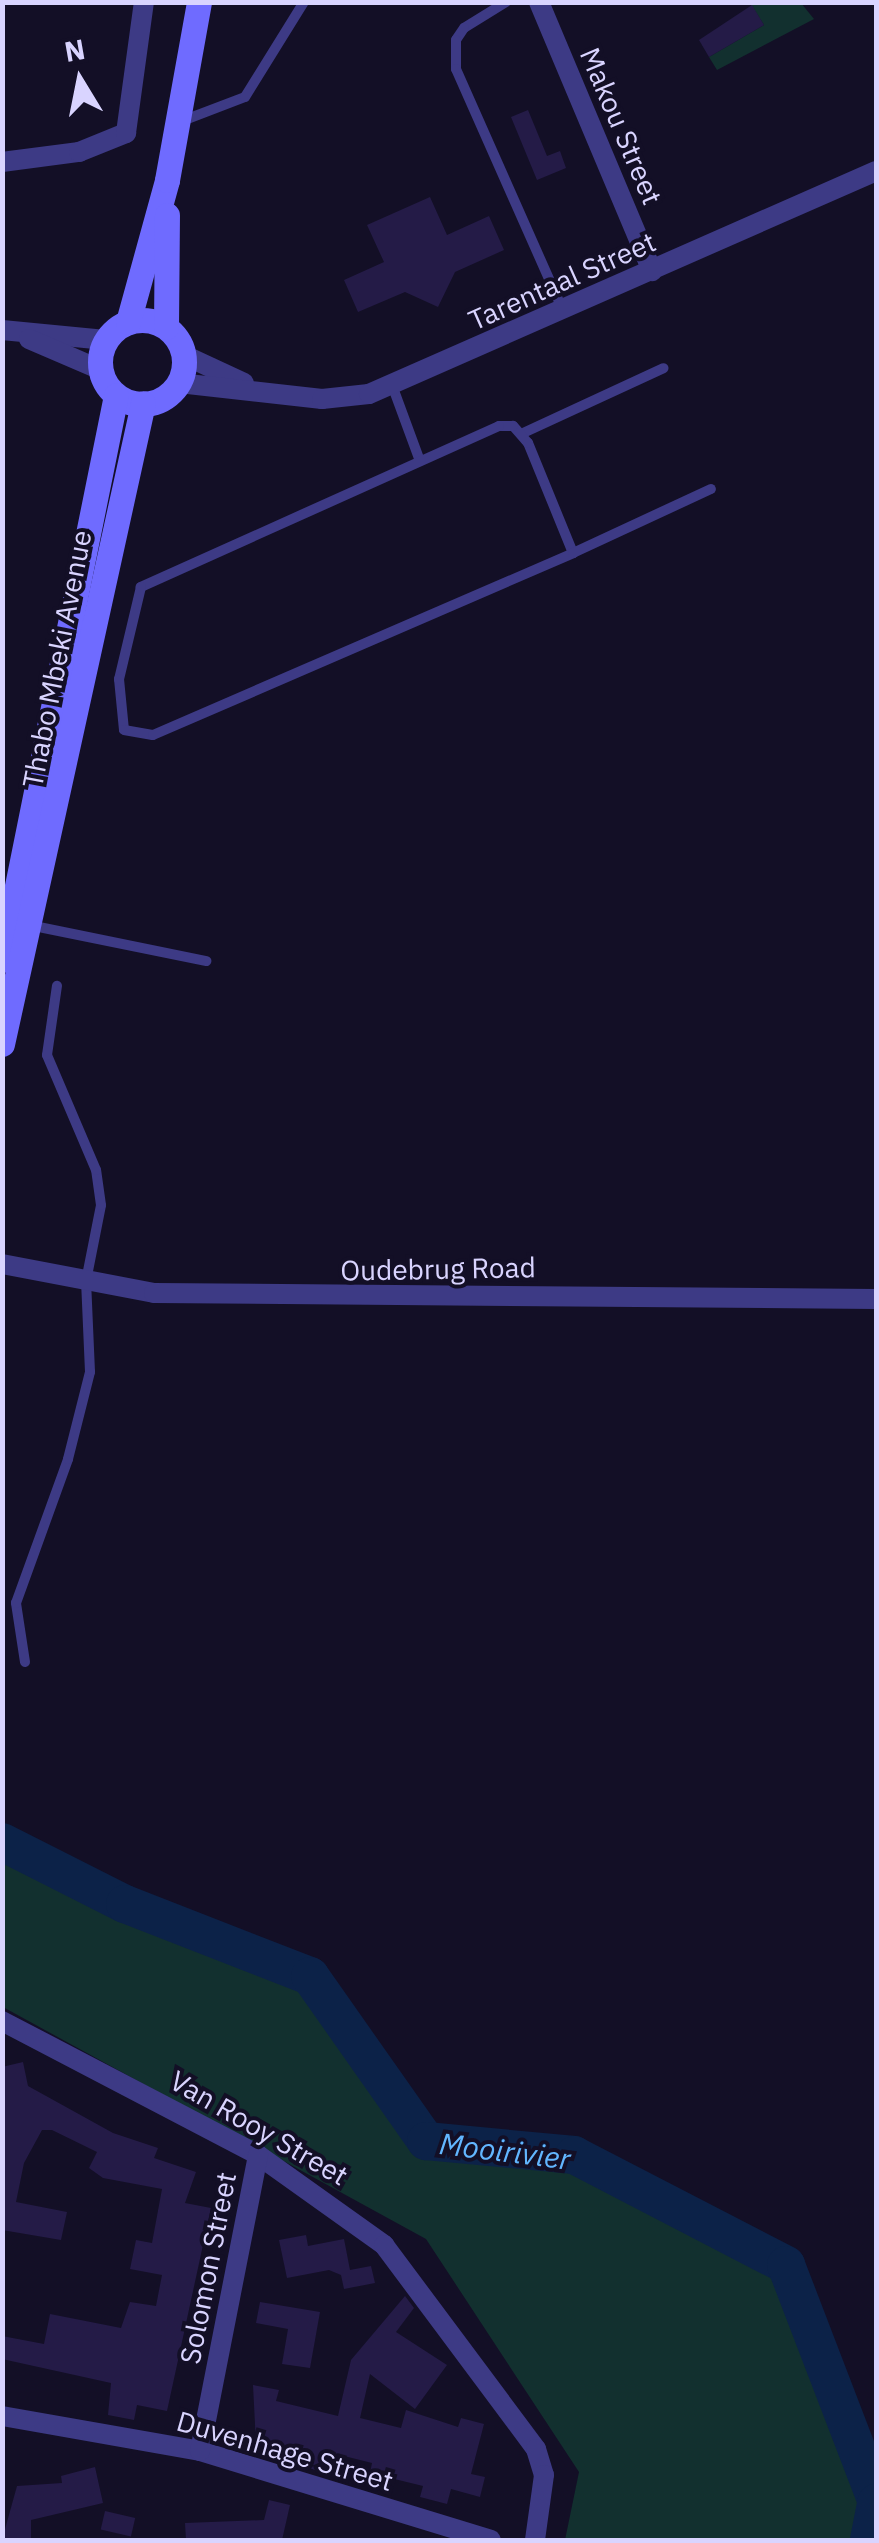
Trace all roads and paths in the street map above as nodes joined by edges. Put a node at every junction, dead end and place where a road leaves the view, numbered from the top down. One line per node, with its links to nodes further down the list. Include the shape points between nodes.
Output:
1 (144, 2): 7 (street, via 130,116 113,143)
2 (199, 2): 6 (main road)
3 (304, 2): 6 (lane, via 245,96)
4 (506, 2): 11 (lane, via 464,28 456,40 456,69)
5 (540, 2): 10 (street, Makou Street)
6 (176, 122): 9 (main road)
7 (2, 162)
8 (876, 170): 10 (street, Tarentaal Street)
9 (167, 180): 12 (main road); 13 (main road)
10 (652, 270): 11 (street, Tarentaal Street)
11 (563, 310): 20 (street, Tarentaal Street)
12 (128, 322): 13 (main road); 15 (main road)
13 (166, 327): 16 (main road)
14 (6, 330): 15 (street); 18 (street)
15 (106, 340): 18 (main road)
16 (184, 355): 19 (main road); 21 (street, Tarentaal Street)
17 (664, 368): 24 (lane)
18 (100, 370): 22 (main road)
19 (179, 383): 21 (street, Tarentaal Street); 23 (main road)
20 (392, 386): 21 (street, Tarentaal Street, via 322,399); 25 (lane)
21 (259, 390)
22 (116, 395): 23 (main road); 29 (main road, Thabo Mbeki Avenue)
23 (143, 403): 28 (main road, Thabo Mbeki Avenue)
24 (522, 434): 25 (lane, via 499,426); 27 (lane)
25 (420, 461): 27 (lane, via 141,586 120,679 124,730 153,734)
26 (711, 489): 27 (lane)
27 (573, 553)
28 (34, 926): 30 (lane); 32 (main road, Thabo Mbeki Avenue)
29 (2, 960)
30 (206, 961)
31 (56, 986): 34 (lane, via 47,1055 100,1184)
32 (2, 1044)
33 (2, 1264): 34 (street, Oudebrug Road)
34 (86, 1281): 35 (street, Oudebrug Road, via 154,1293 318,1298); 36 (lane, via 90,1372 68,1460 16,1603)
35 (876, 1298)
36 (25, 1662)
37 (2, 2021): 38 (street, Van Rooy Street)
38 (258, 2154): 40 (street, Solomon Street); 42 (street, Van Rooy Street, via 384,2245 445,2322 536,2449 544,2475)
39 (2, 2416): 40 (street, Duvenhage Street)
40 (200, 2452): 41 (street, Duvenhage Street)
41 (491, 2540)
42 (535, 2540)

